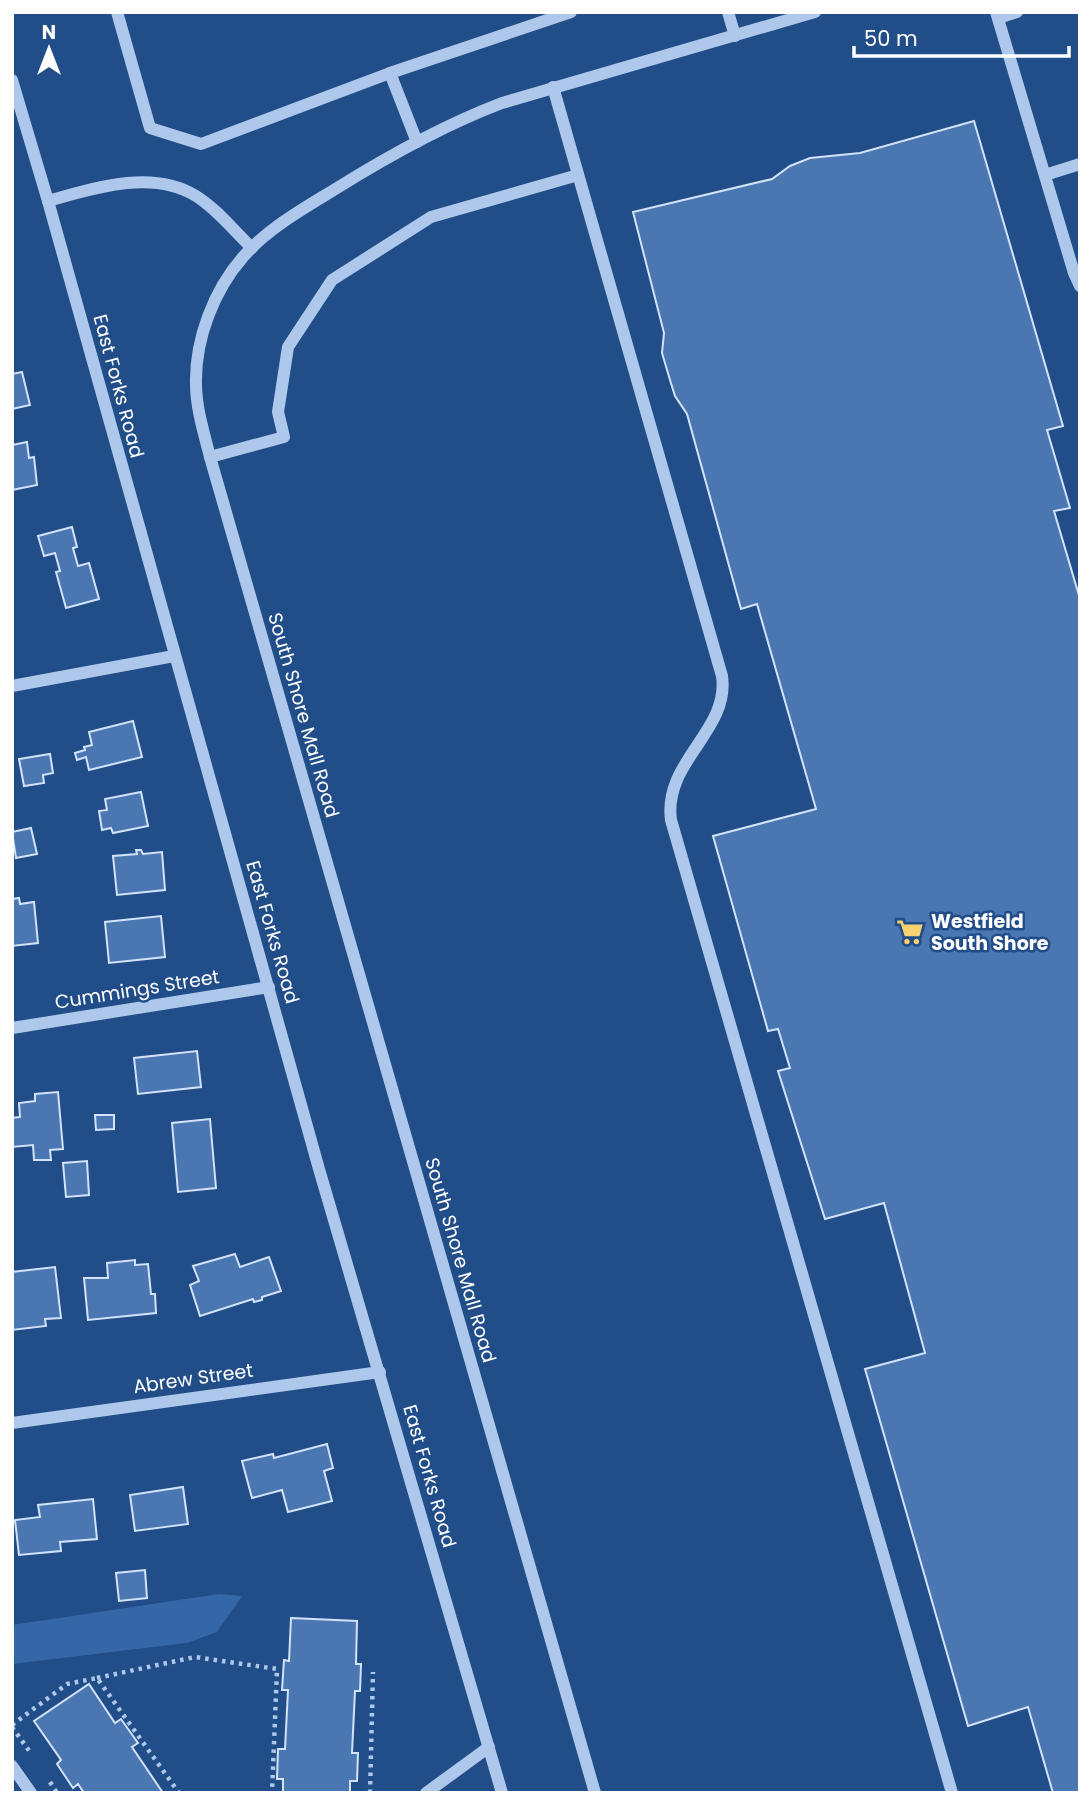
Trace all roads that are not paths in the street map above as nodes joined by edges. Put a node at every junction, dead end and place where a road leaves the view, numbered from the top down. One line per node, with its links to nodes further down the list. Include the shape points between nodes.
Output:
1 (117, 12): 8 (street, via 150,128 201,144)
2 (571, 12): 8 (street)
3 (728, 12): 7 (street)
4 (815, 12): 7 (street, South Shore Mall Road)
5 (1017, 12): 6 (street)
6 (997, 15): 14 (street)
7 (735, 36): 10 (street, South Shore Mall Road)
8 (390, 73): 11 (street)
9 (12, 80): 15 (street, East Forks Road)
10 (553, 87): 11 (street, South Shore Mall Road, via 480,111); 13 (street)
11 (417, 142): 16 (street, South Shore Mall Road, via 287,220)
12 (1080, 164): 14 (street)
13 (578, 175): 18 (street, via 431,217 332,280 288,347 278,412 284,437); 31 (street, via 722,676 720,707 672,788 671,820)
14 (1045, 175): 17 (street)
15 (48, 201): 16 (street, via 120,185 172,185 197,197); 19 (street, East Forks Road)
16 (251, 248): 18 (street, South Shore Mall Road, via 214,302 199,349 196,386)
17 (1080, 286)
18 (210, 457): 30 (street, South Shore Mall Road)
19 (174, 656): 20 (street); 21 (street, East Forks Road)
20 (12, 686)
21 (269, 987): 22 (street, Cummings Street); 23 (street, East Forks Road)
22 (12, 1028)
23 (380, 1372): 24 (street, Abrew Street); 25 (street, East Forks Road)
24 (12, 1423)
25 (489, 1747): 28 (street); 29 (street, East Forks Road)
26 (12, 1766): 27 (street)
27 (31, 1793)
28 (426, 1793)
29 (502, 1793)
30 (595, 1793)
31 (952, 1793)

